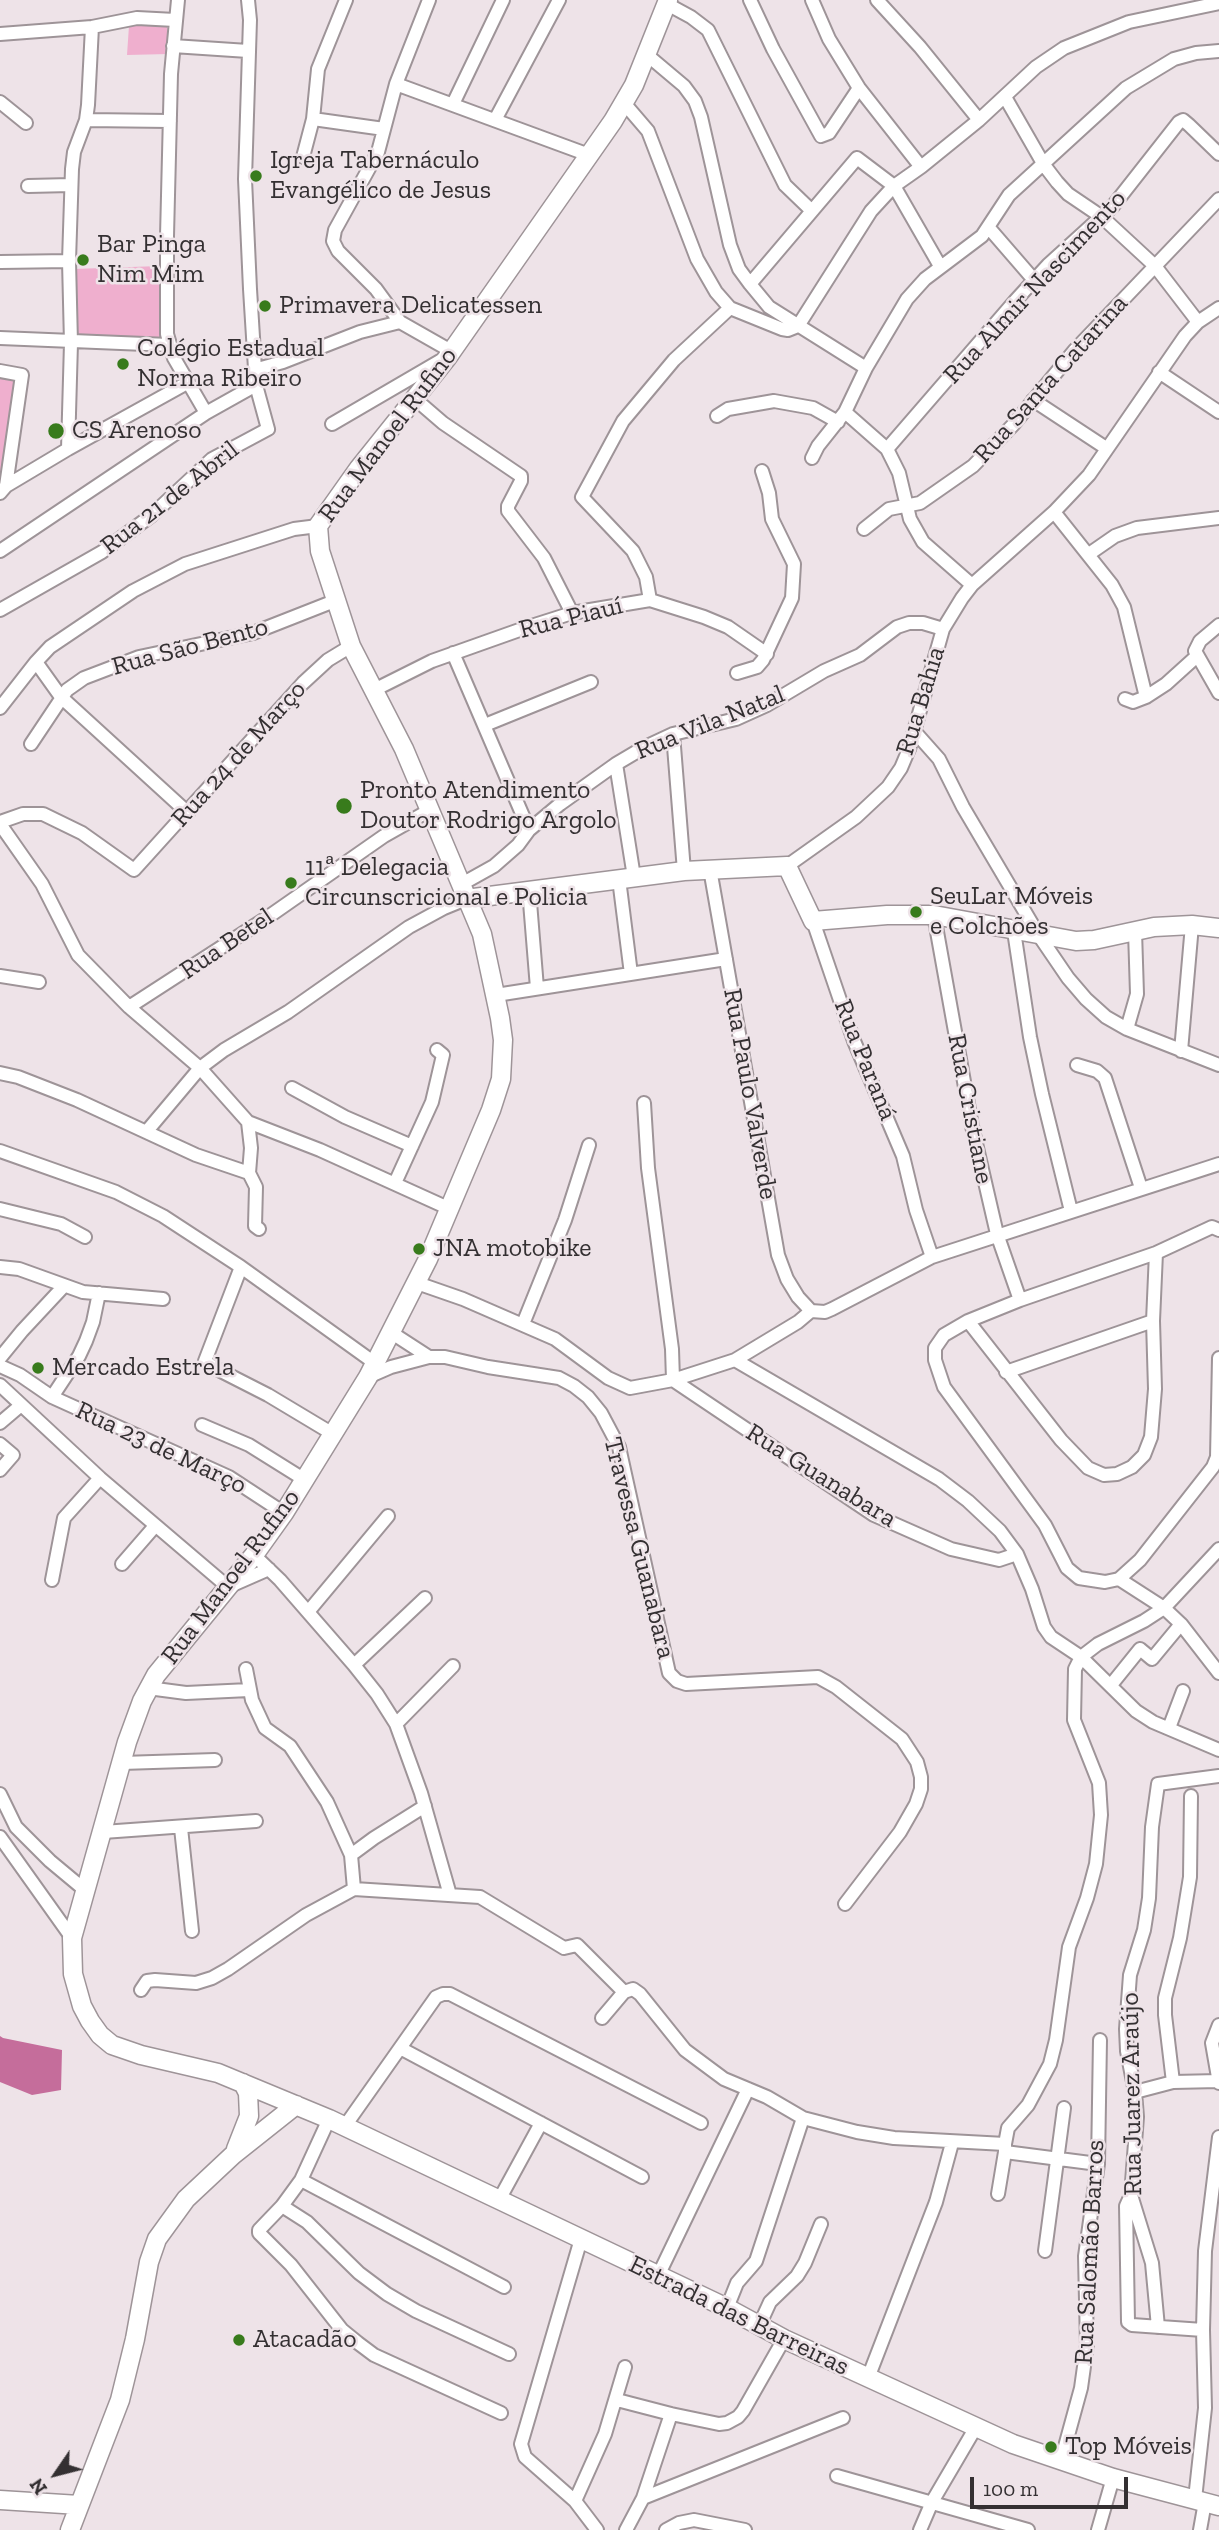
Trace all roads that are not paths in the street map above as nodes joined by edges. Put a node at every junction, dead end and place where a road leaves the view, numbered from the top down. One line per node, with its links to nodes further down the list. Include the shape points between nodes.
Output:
1 (178, 0): 12 (street)
2 (248, 0): 16 (street)
3 (346, 0): 25 (street, via 318,69)
4 (429, 0): 19 (street)
5 (503, 0): 24 (street)
6 (559, 0): 27 (street)
7 (750, 0): 20 (street, via 821,136 829,133)
8 (812, 0): 20 (street)
9 (878, 0): 28 (street)
10 (667, 2): 18 (main road, Rua Manoel Rufino); 41 (street, via 708,30 785,185)
11 (1219, 3): 21 (street, via 1129,22 1073,44 1036,67)
12 (175, 20): 13 (street, via 137,18); 15 (street)
13 (92, 27): 14 (street); 26 (street)
14 (0, 34)
15 (173, 46): 16 (street); 29 (street)
16 (248, 51): 60 (street, via 245,179)
17 (1219, 51): 35 (street, via 1174,60 1140,77)
18 (646, 54): 23 (main road, Rua Manoel Rufino); 49 (street, via 695,101 730,245)
19 (396, 84): 24 (street); 31 (street)
20 (859, 88): 36 (street)
21 (1004, 97): 28 (street); 35 (street)
22 (0, 102): 30 (street)
23 (624, 103): 33 (main road, Rua Manoel Rufino); 50 (street, via 648,131 697,259)
24 (453, 104): 27 (street)
25 (313, 119): 31 (street); 34 (street)
26 (86, 120): 29 (street); 37 (street, via 74,152)
27 (495, 120): 33 (street)
28 (979, 120): 36 (street)
29 (170, 121): 57 (street)
30 (26, 123)
31 (384, 130): 52 (street, via 378,152 333,241)
32 (1219, 154): 42 (street, Rua Almir Nascimento, via 1183,120 1178,122)
33 (589, 155): 58 (main road, Rua Manoel Rufino)
34 (303, 158)
35 (1044, 165): 42 (street, via 1068,194); 43 (street, via 1009,195)
36 (921, 167): 39 (street)
37 (71, 185): 38 (street); 44 (street)
38 (28, 186)
39 (894, 186): 41 (street, via 859,158); 46 (street); 54 (street, via 871,211)
40 (1219, 199): 47 (street, Rua Santa Catarina)
41 (812, 211): 49 (street)
42 (1102, 217): 47 (street); 48 (street, Rua Almir Nascimento)
43 (989, 228): 46 (street); 48 (street)
44 (69, 261): 45 (street); 56 (street)
45 (0, 262)
46 (940, 266): 59 (street, via 906,299)
47 (1155, 266): 53 (street); 66 (street, Rua Santa Catarina)
48 (1034, 280): 74 (street, Rua Almir Nascimento)
49 (750, 284): 54 (street, via 769,307)
50 (730, 308): 54 (street, via 782,329); 87 (street, via 674,360 623,421 582,497 633,551 646,577)
51 (1219, 308): 53 (street, Rua Bahia)
52 (400, 322): 58 (street); 60 (street)
53 (1198, 322): 62 (street, Rua Bahia)
54 (798, 326): 59 (street)
55 (0, 338): 56 (street)
56 (71, 342): 57 (street); 73 (street)
57 (169, 345): 63 (street)
58 (449, 355): 65 (main road, Rua Manoel Rufino); 71 (street)
59 (866, 368): 70 (street)
60 (254, 370): 64 (street)
61 (0, 371): 77 (street, via 22,375)
62 (1159, 372): 67 (street); 72 (street, Rua Bahia)
63 (187, 383): 68 (street); 73 (street)
64 (256, 385): 68 (street); 88 (street, Rua 21 de Abril, via 268,429 212,459 102,552)
65 (414, 398): 81 (main road, Rua Manoel Rufino); 89 (street, via 522,479 508,512 544,558)
66 (1033, 400): 72 (street); 78 (street, Rua Santa Catarina, via 973,466 920,503)
67 (1219, 412)
68 (206, 413): 83 (street)
69 (717, 416): 70 (street, via 728,409 774,401)
70 (841, 417): 74 (street); 75 (street)
71 (332, 424)
72 (1106, 448): 79 (street, Rua Bahia, via 1089,475)
73 (68, 449): 77 (street)
74 (887, 449): 78 (street, via 899,473)
75 (812, 458)
76 (762, 471): 94 (street, via 772,519 794,564 792,598)
77 (3, 489)
78 (905, 505): 82 (street, Rua Santa Catarina, via 889,509); 85 (street, via 923,542)
79 (1054, 512): 84 (street); 85 (street, Rua Bahia)
80 (1219, 518): 84 (street, via 1137,528)
81 (318, 526): 86 (main road, Rua Manoel Rufino, via 320,551); 96 (street, via 294,529 185,564 89,619)
82 (864, 529)
83 (0, 551)
84 (1089, 554): 102 (street, via 1124,607)
85 (972, 585): 91 (street, Rua Bahia)
86 (337, 600): 92 (main road, Rua Manoel Rufino); 101 (street, Rua São Bento, via 253,633 112,666 74,684)
87 (650, 600): 89 (street, Rua Piauí); 94 (street, Rua Piauí, via 728,627)
88 (0, 610)
89 (572, 613): 93 (street, Rua Piauí)
90 (1219, 625): 95 (street, via 1199,640)
91 (943, 629): 106 (street, Rua Bahia); 107 (street, Rua Vila Natal, via 923,623 897,627 860,655 767,705 736,719)
92 (351, 646): 99 (main road, Rua Manoel Rufino); 111 (street, Rua 24 de Março, via 311,675)
93 (453, 653): 99 (street, Rua Piauí); 105 (street)
94 (767, 654): 97 (street, via 757,667)
95 (1196, 655): 100 (street); 102 (street)
96 (36, 662): 101 (street); 104 (street)
97 (737, 673)
98 (592, 682): 105 (street)
99 (374, 690): 110 (main road, Rua Manoel Rufino)
100 (1219, 693)
101 (61, 697): 108 (street, Rua São Bento); 111 (street)
102 (1146, 697): 103 (street, via 1133,702)
103 (1125, 699)
104 (0, 708)
105 (485, 725): 113 (street)
106 (915, 732): 114 (street, Rua Bahia, via 901,768 873,803); 126 (street, via 944,767)
107 (673, 734): 109 (street, Rua Vila Natal); 116 (street)
108 (31, 744)
109 (616, 764): 113 (street, Rua Vila Natal); 117 (street)
110 (430, 810): 119 (main road, Rua Manoel Rufino); 133 (street, Rua Betel, via 375,841)
111 (188, 813): 112 (street, Rua 24 de Março, via 134,870 82,833 43,814 23,814)
112 (0, 823): 133 (street, via 42,884 78,955)
113 (529, 830): 119 (street, Rua Vila Natal, via 508,856)
114 (787, 866): 115 (main road); 121 (main road, Rua Paraná)
115 (710, 869): 116 (main road); 127 (street, Rua Paulo Valverde)
116 (684, 871): 117 (main road)
117 (627, 878): 118 (main road); 128 (street)
118 (529, 890): 119 (main road); 131 (street)
119 (463, 892): 132 (main road, Rua Manoel Rufino, via 482,934); 139 (street, Rua Vila Natal)
120 (934, 915): 121 (main road); 125 (main road); 157 (street, Rua Cristiane, via 972,1126)
121 (813, 921): 160 (street, Rua Paraná, via 854,1041 903,1156)
122 (1192, 925): 123 (main road); 124 (main road); 136 (street)
123 (1219, 928)
124 (1135, 930): 126 (main road, via 1076,942); 134 (street, via 1137,994)
125 (1014, 931): 126 (main road); 154 (street, via 1030,1037)
126 (1038, 934): 134 (street, via 1086,999)
127 (726, 959): 128 (street); 168 (street, Rua Paulo Valverde, via 779,1255 787,1279)
128 (631, 974): 131 (street)
129 (0, 976): 130 (street)
130 (39, 982)
131 (537, 988): 132 (street)
132 (496, 995): 152 (main road, Rua Manoel Rufino, via 503,1040 501,1079)
133 (129, 1007): 139 (street)
134 (1127, 1029): 136 (street)
135 (437, 1050): 146 (street, via 443,1055 432,1102)
136 (1181, 1051): 138 (street)
137 (1077, 1065): 151 (street, via 1105,1078)
138 (1219, 1065)
139 (200, 1068): 143 (street); 144 (street, Rua Vila Natal)
140 (0, 1073): 144 (street)
141 (292, 1088): 146 (street)
142 (644, 1103): 180 (street)
143 (248, 1122): 149 (street); 150 (street)
144 (147, 1131): 149 (street, via 196,1155)
145 (589, 1145): 171 (street)
146 (412, 1146): 150 (street)
147 (0, 1151): 162 (street, via 116,1192 163,1216)
148 (1219, 1164): 151 (street)
149 (249, 1173): 156 (street, via 256,1187 255,1226)
150 (395, 1183): 152 (street)
151 (1141, 1188): 154 (street)
152 (449, 1208): 163 (main road, Rua Manoel Rufino)
153 (0, 1209): 158 (street, via 61,1224)
154 (1071, 1211): 157 (street)
155 (1216, 1228): 159 (street)
156 (259, 1229)
157 (997, 1234): 160 (street); 167 (street, Rua Cristiane)
158 (85, 1237)
159 (1156, 1253): 167 (street); 170 (street)
160 (932, 1257): 168 (street, via 832,1309)
161 (0, 1267): 164 (street)
162 (241, 1267): 178 (street); 186 (street, via 205,1361)
163 (417, 1283): 171 (street); 172 (main road, Rua Manoel Rufino)
164 (64, 1286): 165 (street); 174 (street)
165 (99, 1293): 166 (street); 182 (street, via 86,1341)
166 (163, 1298)
167 (1020, 1300): 169 (street)
168 (811, 1311): 176 (street)
169 (968, 1321): 179 (street); 199 (street, via 944,1335 935,1348 944,1387 1045,1525 1072,1574 1093,1581)
170 (1153, 1321): 179 (street); 179 (street, via 1151,1437 1144,1455 1117,1474 1104,1475 1088,1468)
171 (523, 1324): 180 (street, via 574,1351 619,1385 639,1388)
172 (392, 1333): 173 (street, Travessa Guanabara); 178 (main road, Rua Manoel Rufino)
173 (429, 1357): 178 (street, Travessa Guanabara); 233 (street, Travessa Guanabara, via 559,1378 588,1397 601,1413 624,1465 669,1673 677,1681 818,1677 910,1749 921,1777 916,1804)
174 (0, 1358)
175 (1219, 1358): 199 (street, via 1213,1467 1140,1560)
176 (735, 1360): 180 (street); 195 (street, via 939,1479 1000,1531)
177 (0, 1366): 182 (street, Rua 23 de Março)
178 (372, 1371): 186 (main road, Rua Manoel Rufino)
179 (1006, 1372)
180 (673, 1380): 195 (street, Rua Guanabara, via 874,1516 951,1549 999,1560)
181 (0, 1385): 183 (street)
182 (52, 1397): 191 (street, Rua 23 de Março, via 229,1477)
183 (20, 1406): 184 (street); 189 (street)
184 (0, 1423)
185 (202, 1425): 190 (street, via 249,1445)
186 (333, 1434): 190 (main road, Rua Manoel Rufino)
187 (0, 1444): 188 (street, via 13,1455)
188 (0, 1470)
189 (100, 1478): 193 (street); 200 (street, via 64,1518)
190 (305, 1480): 191 (main road, Rua Manoel Rufino)
191 (284, 1513): 196 (main road, Rua Manoel Rufino)
192 (388, 1516): 204 (street)
193 (155, 1526): 197 (street); 201 (street)
194 (1219, 1549): 203 (street)
195 (1017, 1554): 206 (street, via 1044,1627 1060,1645)
196 (254, 1555): 198 (street); 201 (main road, Rua Manoel Rufino)
197 (122, 1564)
198 (269, 1569): 201 (street); 204 (street)
199 (1119, 1579): 203 (street)
200 (52, 1580)
201 (228, 1587): 212 (main road, Rua Manoel Rufino)
202 (425, 1598): 207 (street)
203 (1164, 1608): 205 (street); 206 (street)
204 (308, 1612): 207 (street)
205 (1181, 1623): 210 (street); 211 (street, via 1152,1659 1140,1649)
206 (1082, 1657): 211 (street); 256 (street, via 1074,1669 1074,1720 1099,1783 1096,1864 1069,1947 1050,2064 1028,2105 1008,2128)
207 (354, 1665): 215 (street)
208 (453, 1666): 215 (street)
209 (246, 1669): 213 (street)
210 (1219, 1673)
211 (1111, 1685): 216 (street, via 1136,1711)
212 (148, 1688): 213 (street, via 186,1693); 219 (main road, Rua Manoel Rufino)
213 (249, 1690): 229 (street, via 265,1728 290,1746 317,1784)
214 (1183, 1690): 216 (street)
215 (396, 1724): 223 (street)
216 (1169, 1728): 217 (street)
217 (1219, 1751)
218 (215, 1760): 219 (street)
219 (122, 1763): 227 (main road, Rua Manoel Rufino)
220 (1219, 1776): 246 (street, Rua Juarez Araújo, via 1158,1784 1144,1930 1130,1975 1126,2029)
221 (0, 1794): 225 (street)
222 (1191, 1796): 242 (street, via 1190,1877 1165,1998)
223 (425, 1807): 229 (street); 232 (street)
224 (256, 1821): 226 (street)
225 (16, 1827): 228 (street); 231 (street)
226 (181, 1828): 227 (street); 234 (street)
227 (103, 1832): 231 (main road, Rua Manoel Rufino)
228 (0, 1837): 235 (street)
229 (351, 1855): 230 (street)
230 (354, 1889): 232 (street); 236 (street, via 212,1978 196,1983 147,1981)
231 (86, 1891): 235 (main road, Rua Manoel Rufino)
232 (450, 1895): 237 (street, via 480,1897 564,1948 577,1945)
233 (845, 1904)
234 (192, 1931)
235 (72, 1938): 244 (main road, Rua Manoel Rufino, via 77,1990 100,2035 124,2050)
236 (141, 1990)
237 (624, 1992): 238 (street); 245 (street, via 636,1991 685,2050 724,2079)
238 (602, 2018)
239 (1219, 2025): 243 (street, via 1212,2043)
240 (1100, 2040): 259 (street, Rua Salomão Barros)
241 (400, 2048): 251 (street); 252 (street); 253 (street, via 436,1997 450,1994)
242 (1173, 2082): 243 (street); 246 (street)
243 (1219, 2082)
244 (243, 2083): 247 (main road, Rua Manoel Rufino); 257 (main road, via 249,2116)
245 (748, 2089): 250 (street); 269 (street)
246 (1135, 2092): 263 (street, Rua Juarez Araújo)
247 (271, 2094): 248 (main road, Estrada das Barreiras)
248 (296, 2105): 251 (main road, Estrada das Barreiras); 257 (main road)
249 (1064, 2108): 258 (street)
250 (803, 2118): 255 (street, via 876,2136); 271 (street, via 756,2261 737,2283)
251 (337, 2123): 261 (street); 264 (main road, Estrada das Barreiras)
252 (541, 2123): 260 (street); 264 (street)
253 (701, 2123)
254 (1219, 2137): 274 (street, via 1205,2251)
255 (951, 2143): 256 (street); 278 (street, via 936,2202)
256 (1005, 2148): 258 (street); 262 (street)
257 (233, 2155): 292 (main road, via 175,2212 152,2250 120,2400)
258 (1056, 2158): 259 (street); 268 (street)
259 (1098, 2164): 284 (street, Rua Salomão Barros, via 1085,2256 1085,2367)
260 (642, 2177)
261 (301, 2180): 265 (street); 270 (street)
262 (998, 2194)
263 (1131, 2195): 273 (street, Rua Juarez Araújo, via 1153,2263); 273 (street, via 1126,2206 1126,2317 1132,2325)
264 (499, 2200): 267 (main road, Estrada das Barreiras)
265 (282, 2206): 276 (street, via 307,2222 387,2294); 280 (street, via 259,2233 342,2330 374,2355)
266 (821, 2224): 272 (street, via 805,2263 770,2302)
267 (581, 2239): 269 (main road, Estrada das Barreiras); 289 (street, via 521,2444 530,2463)
268 (1045, 2251)
269 (658, 2276): 271 (main road, Estrada das Barreiras)
270 (504, 2287)
271 (727, 2308): 272 (main road, Estrada das Barreiras)
272 (759, 2326): 275 (main road, Estrada das Barreiras)
273 (1158, 2327): 274 (street)
274 (1203, 2330): 291 (street)
275 (783, 2339): 278 (main road, Estrada das Barreiras); 281 (street, via 738,2417 719,2424)
276 (509, 2354)
277 (625, 2367): 279 (street)
278 (868, 2378): 283 (main road, Estrada das Barreiras)
279 (617, 2400): 281 (street); 289 (street)
280 (501, 2413)
281 (671, 2414): 287 (street)
282 (843, 2418): 287 (street)
283 (976, 2427): 284 (main road, Estrada das Barreiras); 290 (street)
284 (1061, 2461): 286 (main road, Estrada das Barreiras)
285 (837, 2476): 290 (street)
286 (1113, 2478): 291 (main road, Estrada das Barreiras); 300 (street)
287 (643, 2498): 295 (street)
288 (0, 2500): 292 (main road)
289 (575, 2501): 294 (street)
290 (932, 2502): 298 (street); 299 (street)
291 (1206, 2502): 301 (street)
292 (79, 2505): 293 (main road)
293 (70, 2530)
294 (597, 2530)
295 (626, 2530)
296 (666, 2530): 297 (street, via 694,2520)
297 (745, 2530)
298 (920, 2530)
299 (1028, 2530)
300 (1098, 2530)
301 (1200, 2530)

